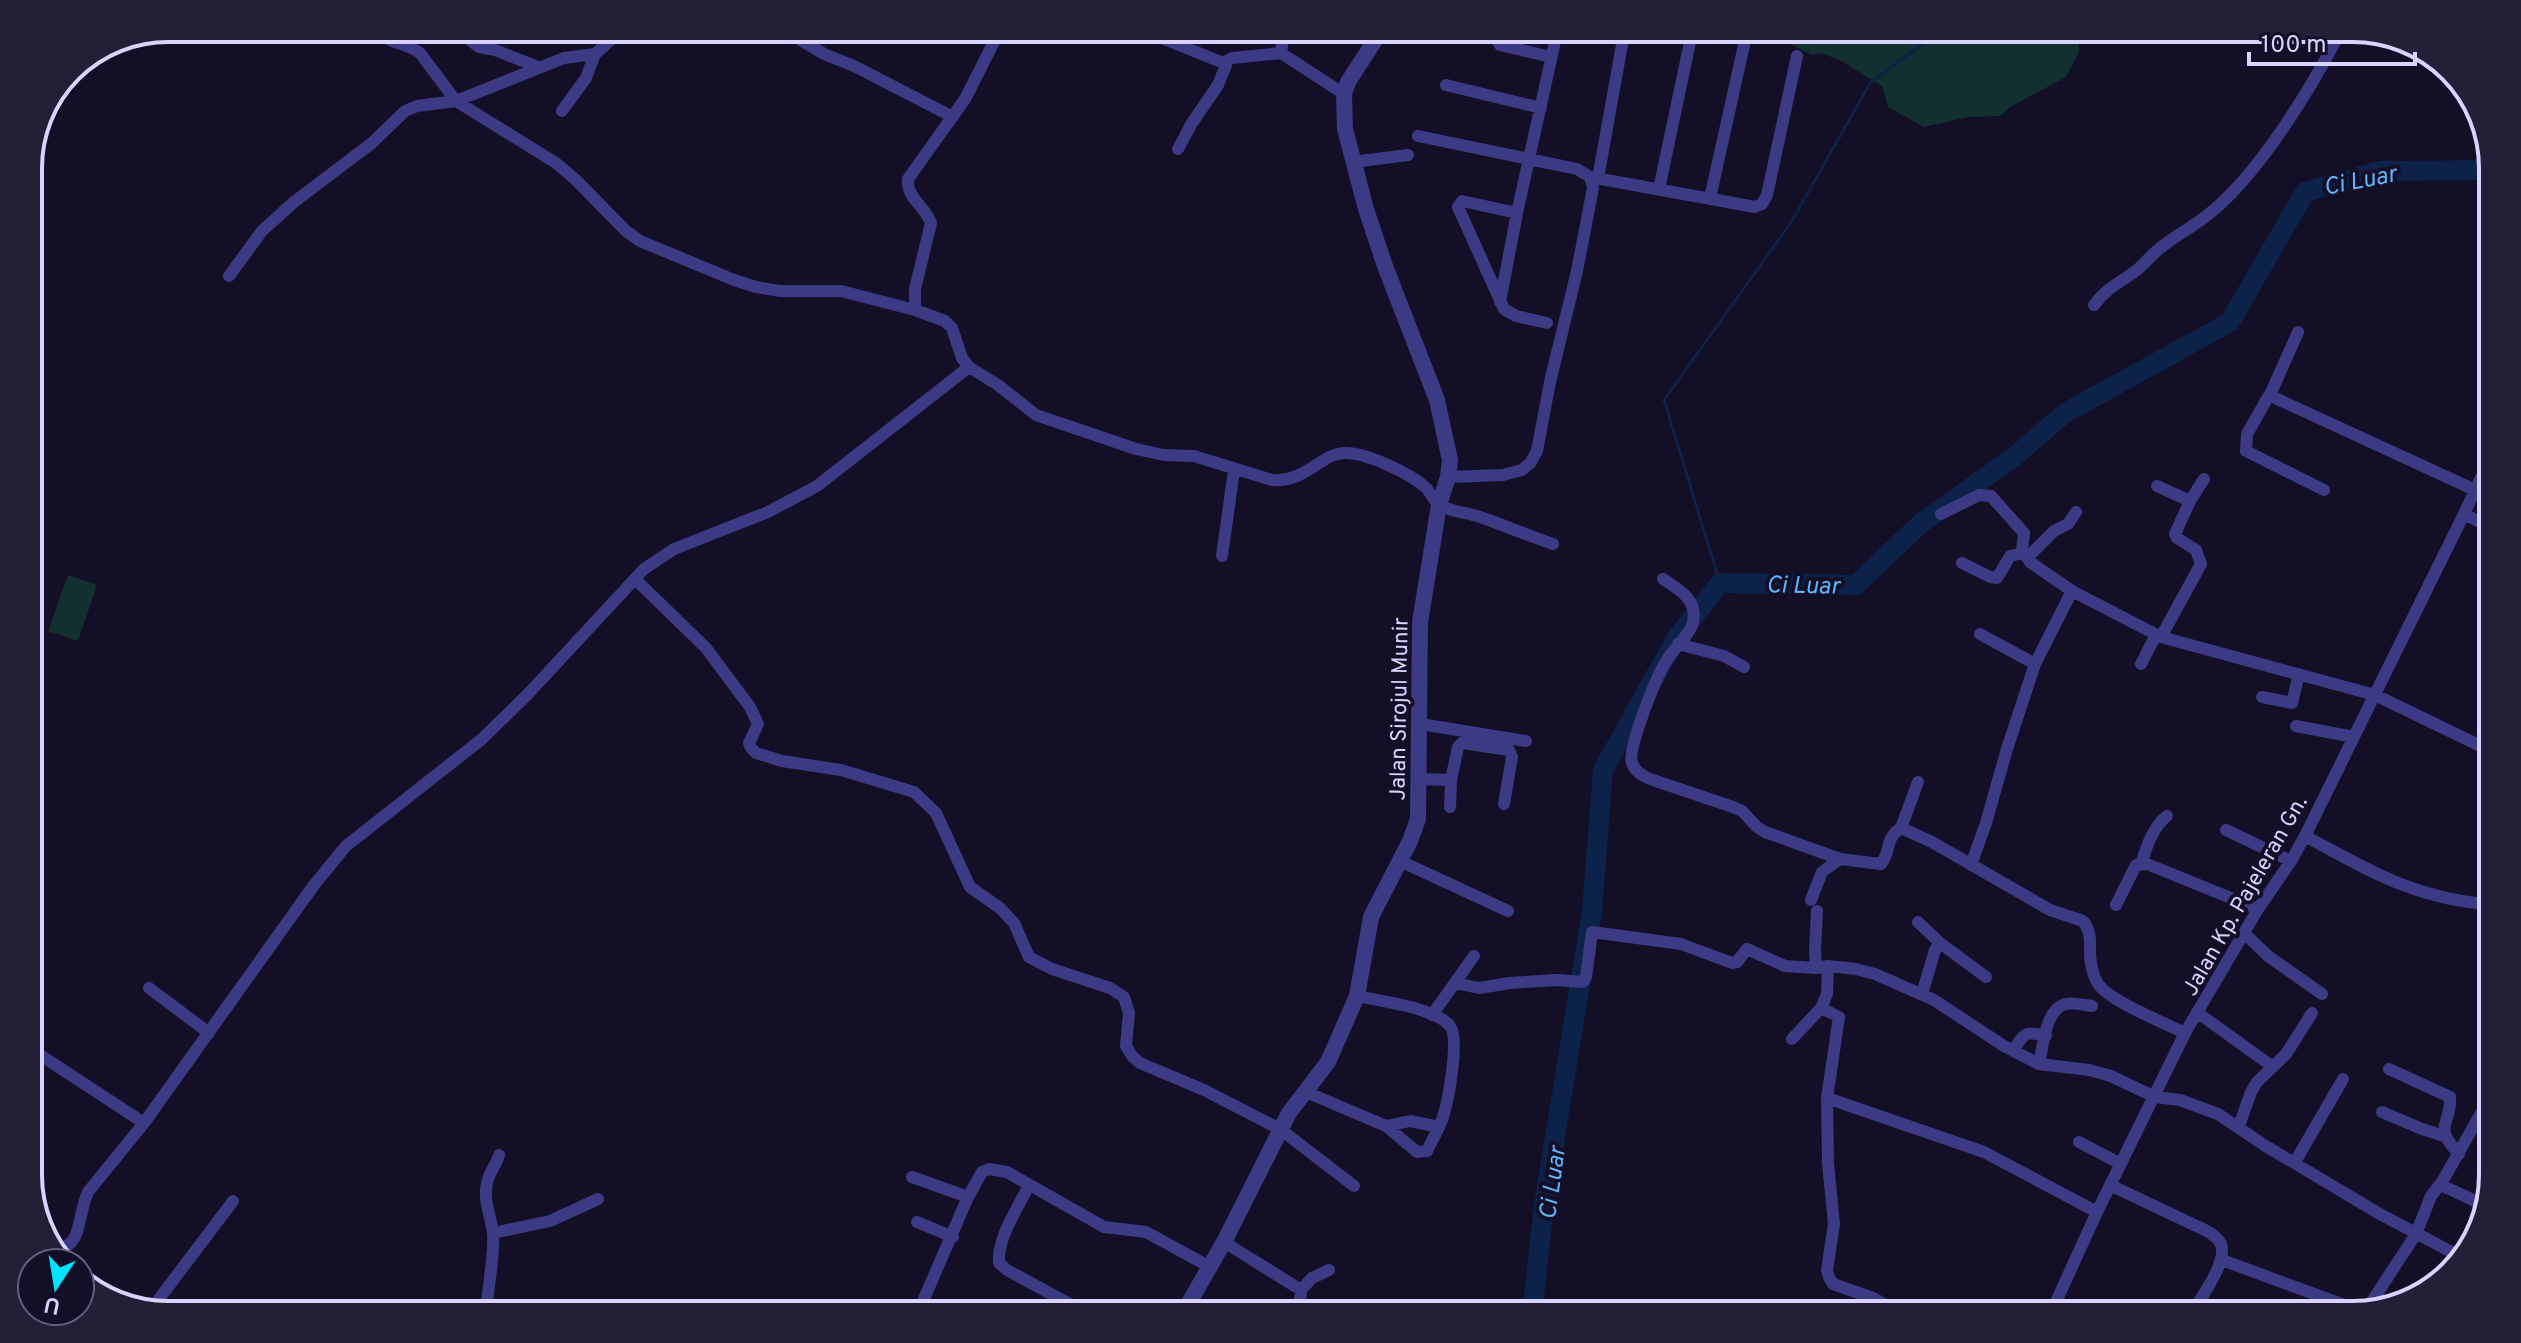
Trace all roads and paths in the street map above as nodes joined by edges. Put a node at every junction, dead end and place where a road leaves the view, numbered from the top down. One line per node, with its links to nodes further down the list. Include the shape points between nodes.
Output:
1 (396, 42): 23 (street, via 420,53)
2 (472, 42): 20 (street)
3 (608, 42): 16 (street)
4 (804, 42): 26 (street)
5 (993, 42): 26 (street)
6 (1172, 42): 19 (street)
7 (1281, 42): 15 (street)
8 (1374, 42): 22 (street)
9 (1498, 42): 18 (street)
10 (1555, 42): 18 (street)
11 (1622, 42): 32 (street)
12 (1690, 42): 33 (street)
13 (2334, 42): 40 (street, via 2298,104 2231,193 2107,288)
14 (1744, 45): 34 (street)
15 (1281, 53): 19 (street, via 1240,56); 22 (street)
16 (595, 54): 20 (street); 25 (street, via 586,78)
17 (1797, 56): 34 (street, via 1762,204)
18 (1551, 57): 24 (street)
19 (1226, 64): 28 (street)
20 (538, 67): 23 (street)
21 (1446, 85): 24 (street)
22 (1344, 94): 31 (street, Jalan Sirojul Munir)
23 (456, 101): 38 (street, via 405,111 262,231); 41 (street, via 556,163 640,241 756,287 841,291)
24 (1541, 108): 30 (street)
25 (562, 111)
26 (953, 117): 41 (street, via 908,179 909,191 931,223)
27 (1418, 136): 30 (street)
28 (1178, 149)
29 (1408, 155): 31 (street)
30 (1529, 158): 32 (street); 35 (street)
31 (1353, 162): 47 (street, Jalan Sirojul Munir, via 1385,266 1437,400 1449,450)
32 (1594, 177): 33 (street); 47 (street, via 1537,451 1522,470)
33 (1659, 189): 34 (street)
34 (1710, 198)
35 (1517, 213): 36 (street, via 1459,203); 37 (street)
36 (1483, 263): 37 (street); 39 (street)
37 (1506, 267): 39 (street)
38 (229, 276)
39 (1500, 302): 42 (street, via 1509,313)
40 (2094, 305)
41 (915, 310): 44 (street, via 952,328)
42 (1547, 323)
43 (2298, 332): 45 (street)
44 (969, 367): 46 (street, via 1036,415 1136,449 1194,456); 63 (street, via 817,486 768,512 674,549)
45 (2269, 397): 51 (street, via 2247,434 2246,451); 52 (street)
46 (1234, 470): 54 (street, via 1280,481 1344,452 1376,459 1425,486); 60 (street)
47 (1448, 477): 54 (street, Jalan Sirojul Munir)
48 (2204, 479): 53 (street)
49 (2479, 482): 52 (street, Jalan Kp. Pajeleran Gn.)
50 (2157, 486): 53 (street)
51 (2324, 490)
52 (2475, 490): 57 (street, Jalan Kp. Pajeleran Gn.)
53 (2190, 501): 67 (street, via 2176,536 2196,550 2201,564)
54 (1439, 505): 59 (street); 75 (street, Jalan Sirojul Munir, via 1420,622)
55 (2076, 512): 61 (street)
56 (1941, 514): 61 (street, via 1979,495 1991,496 2024,533)
57 (2464, 514): 58 (street); 73 (street, Jalan Kp. Pajeleran Gn.)
58 (2479, 522)
59 (1553, 544)
60 (1222, 556)
61 (2025, 556): 62 (street, via 2010,556 1997,578); 65 (street)
62 (1962, 563)
63 (635, 579): 114 (street, via 482,739 346,846); 133 (street, via 706,648 750,707 758,724 749,743 756,753 914,792 936,813 970,887 1014,923 1029,957 1124,997 1129,1013 1126,1046 1132,1056)
64 (1663, 579): 68 (street, via 1685,593 1693,616)
65 (2072, 591): 67 (street); 69 (street)
66 (1980, 634): 69 (street)
67 (2158, 636): 70 (street); 72 (street)
68 (1678, 644): 71 (street); 89 (street, via 1650,692 1631,754 1633,766 1650,779 1742,811 1765,832)
69 (2035, 664): 93 (street)
70 (2141, 664)
71 (1744, 667)
72 (2299, 674): 73 (street); 74 (street, via 2292,703)
73 (2375, 695): 77 (street, Jalan Kp. Pajeleran Gn.); 79 (street)
74 (2262, 697)
75 (1420, 724): 78 (street); 80 (street, Jalan Sirojul Munir)
76 (2296, 726): 77 (street)
77 (2354, 737): 88 (street, Jalan Kp. Pajeleran Gn.)
78 (1526, 741)
79 (2479, 745)
80 (1420, 779): 81 (street); 90 (street, Jalan Sirojul Munir, via 1418,819)
81 (1451, 780): 83 (street, via 1462,743 1509,750); 84 (street)
82 (1918, 782): 86 (street)
83 (1504, 804)
84 (1450, 807)
85 (2167, 816): 92 (street, via 2151,837)
86 (1901, 828): 89 (street, via 1890,837 1881,864); 93 (street)
87 (2226, 830): 91 (street)
88 (2305, 836): 91 (street, Jalan Kp. Pajeleran Gn.); 94 (street, via 2416,892)
89 (1840, 859): 102 (street, via 1822,872 1814,906 1815,950)
90 (1400, 861): 97 (street); 108 (street, Jalan Sirojul Munir, via 1371,917)
91 (2291, 861): 96 (street, Jalan Kp. Pajeleran Gn.)
92 (2141, 864): 95 (street, via 2132,870); 96 (street)
93 (1971, 865): 115 (street, via 2050,910 2083,921 2091,936 2090,961 2100,987)
94 (2479, 903)
95 (2116, 905)
96 (2258, 909): 99 (street, Jalan Kp. Pajeleran Gn.)
97 (1508, 911)
98 (1918, 922): 100 (street)
99 (2245, 934): 107 (street); 111 (street, Jalan Kp. Pajeleran Gn.)
100 (1940, 943): 103 (street); 106 (street)
101 (1474, 956): 104 (street)
102 (1822, 967): 104 (street, via 1782,965 1747,949 1732,963 1681,944 1592,932 1583,982 1479,988); 106 (street, via 1875,974); 110 (street, via 1827,994)
103 (1986, 977)
104 (1455, 983): 113 (street)
105 (149, 988): 114 (street)
106 (1922, 994): 118 (street)
107 (2322, 994)
108 (1357, 996): 113 (street); 124 (street, Jalan Sirojul Munir, via 1328,1062)
109 (2092, 1006): 116 (street, via 2062,1005)
110 (1821, 1008): 117 (street); 126 (street, via 1839,1017)
111 (2198, 1013): 115 (street, Jalan Kp. Pajeleran Gn.); 121 (street)
112 (2312, 1013): 121 (street)
113 (1432, 1015): 132 (street, via 1449,1025 1454,1036)
114 (209, 1033): 129 (street)
115 (2185, 1033): 125 (street, Jalan Kp. Pajeleran Gn.)
116 (2046, 1036): 118 (street, via 2023,1035); 120 (street)
117 (1792, 1039)
118 (2013, 1051): 120 (street)
119 (42, 1056): 129 (street)
120 (2039, 1064): 125 (street, via 2111,1076)
121 (2273, 1067): 131 (street, via 2251,1092)
122 (2389, 1069): 134 (street, via 2450,1097)
123 (2343, 1079): 138 (street)
124 (1306, 1092): 130 (street); 133 (street, Jalan Sirojul Munir)
125 (2155, 1097): 131 (street, via 2201,1106); 139 (street, Jalan Kp. Pajeleran Gn.)
126 (1827, 1098): 149 (street, via 1984,1152); 168 (street, via 1834,1224 1827,1270 1833,1284)
127 (2382, 1112): 134 (street)
128 (2479, 1118): 136 (street)
129 (144, 1123): 155 (street, via 88,1192)
130 (1386, 1126): 132 (street, via 1410,1121); 132 (street, via 1421,1153)
131 (2239, 1126): 138 (street)
132 (1439, 1127)
133 (1280, 1129): 144 (street); 154 (street, Jalan Sirojul Munir)
134 (2444, 1136): 136 (street)
135 (2079, 1142): 139 (street)
136 (2459, 1154): 141 (street)
137 (499, 1155): 151 (street, via 486,1186)
138 (2295, 1162): 152 (street)
139 (2121, 1164): 143 (street, Jalan Kp. Pajeleran Gn.)
140 (912, 1177): 145 (street)
141 (2442, 1182): 148 (street); 152 (street)
142 (1029, 1185): 145 (street, via 989,1169); 158 (street, via 1104,1227 1146,1232); 165 (street, via 1005,1236 999,1263)
143 (2110, 1185): 149 (street, Jalan Kp. Pajeleran Gn.); 157 (street, via 2216,1237)
144 (1354, 1186)
145 (968, 1197): 153 (street)
146 (598, 1199): 151 (street, via 550,1221)
147 (233, 1201): 162 (street)
148 (2476, 1201)
149 (2097, 1212): 169 (street, Jalan Kp. Pajeleran Gn.)
150 (917, 1222): 153 (street)
151 (493, 1233): 163 (street)
152 (2416, 1234): 156 (street); 161 (street)
153 (953, 1237): 164 (street)
154 (1224, 1242): 158 (street, Jalan Sirojul Munir); 160 (street)
155 (67, 1247)
156 (2452, 1253)
157 (2222, 1260): 170 (street); 171 (street)
158 (1210, 1267): 166 (street, Jalan Sirojul Munir)
159 (1329, 1270): 160 (street)
160 (1301, 1290): 167 (street)
161 (2372, 1299)
162 (158, 1300)
163 (487, 1301)
164 (923, 1301)
165 (1066, 1301)
166 (1191, 1301)
167 (1300, 1301)
168 (1878, 1301)
169 (2056, 1301)
170 (2199, 1301)
171 (2334, 1301)

